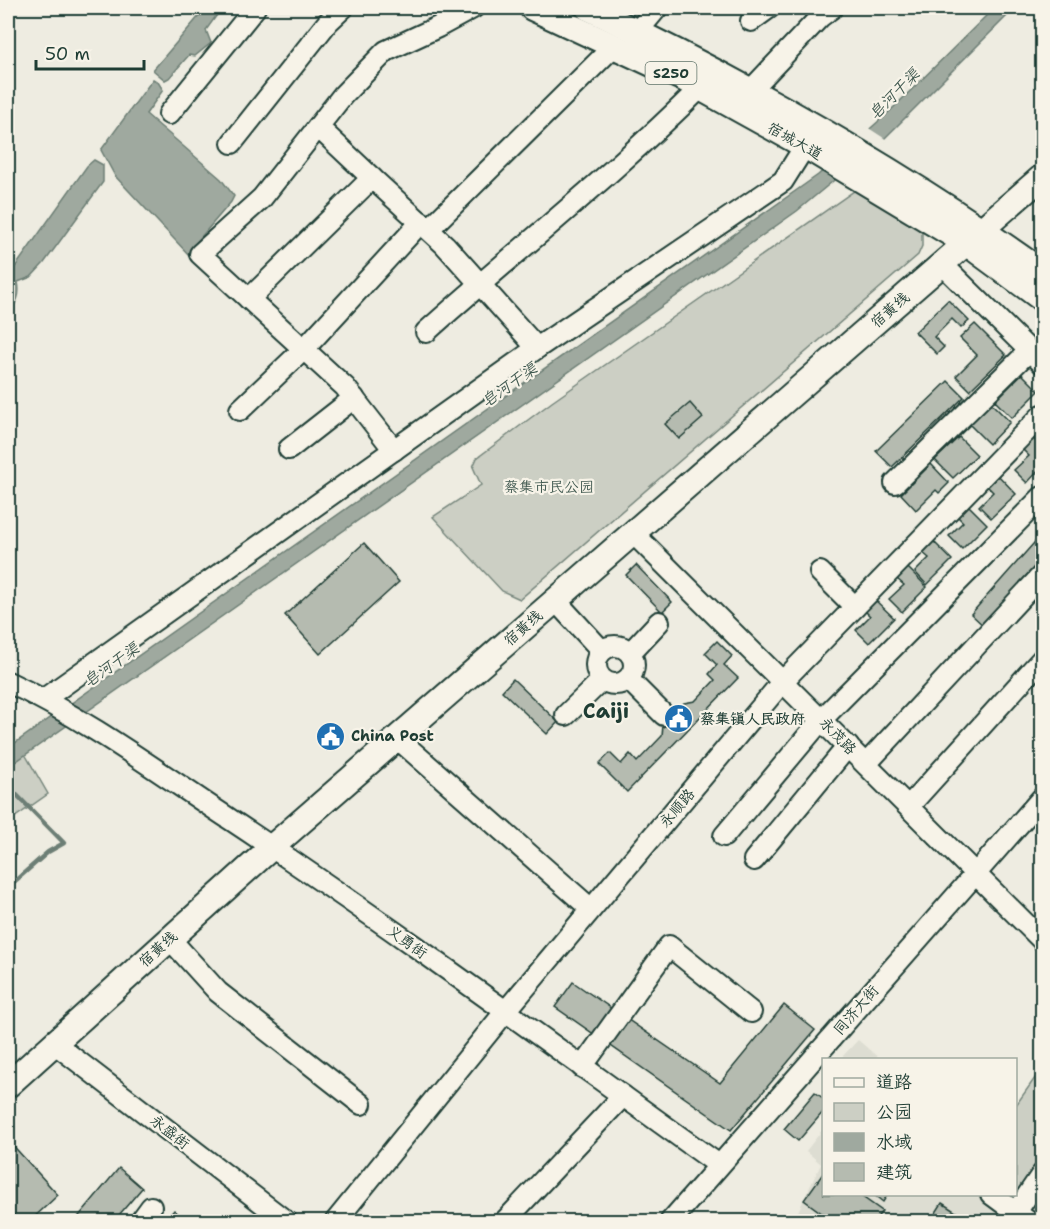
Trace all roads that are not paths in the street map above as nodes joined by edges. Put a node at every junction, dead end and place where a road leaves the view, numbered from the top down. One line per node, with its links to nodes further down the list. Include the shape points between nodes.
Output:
1 (255, 8): 14 (street)
2 (343, 8): 17 (street)
3 (472, 8): 15 (street, via 386,51)
4 (532, 8): 11 (main road, 宿城大道 / S250)
5 (588, 8): 10 (main road, 宿城大道 / S250)
6 (657, 8): 10 (street)
7 (769, 8): 9 (street)
8 (832, 8): 13 (street)
9 (752, 21)
10 (637, 32): 13 (main road, 宿城大道 / S250)
11 (614, 46): 12 (main road, 宿城大道 / S250); 20 (street)
12 (700, 88): 16 (main road, 宿城大道 / S250); 24 (street, via 652,136)
13 (751, 90): 16 (main road, 宿城大道 / S250)
14 (169, 114)
15 (318, 127): 19 (street); 25 (street, via 262,198 200,254)
16 (809, 136): 21 (main road, 宿城大道 / S250); 28 (street, via 783,181)
17 (232, 143)
18 (1042, 177): 21 (main road, 宿黄线)
19 (372, 178): 20 (street); 25 (street)
20 (425, 226): 24 (street); 29 (street)
21 (974, 236): 22 (main road, 宿黄线); 23 (main road, 宿城大道 / S250); 26 (main road, 宿城大道 / S250)
22 (942, 264): 30 (street); 38 (main road, 宿黄线)
23 (1042, 272)
24 (480, 283): 27 (street); 28 (street)
25 (249, 299): 29 (street)
26 (1042, 299)
27 (426, 332)
28 (537, 348): 35 (street)
29 (304, 349): 31 (street); 32 (street)
30 (1036, 357): 36 (street)
31 (354, 398): 34 (street); 35 (street)
32 (240, 410)
33 (1042, 415): 42 (street, 永顺路)
34 (290, 449)
35 (394, 450): 51 (street)
36 (895, 483)
37 (1042, 497): 54 (street)
38 (633, 532): 41 (main road, 宿黄线); 49 (street, 永茂路)
39 (820, 572): 42 (street)
40 (1042, 575): 57 (street)
41 (555, 600): 44 (street); 55 (main road, 宿黄线)
42 (855, 607): 49 (street, 永顺路)
43 (659, 622): 45 (street)
44 (602, 651): 45 (street, via 613,646); 48 (street, via 596,661)
45 (630, 653): 47 (street, via 634,670)
46 (1042, 658): 59 (street)
47 (628, 679): 48 (street, via 613,685); 52 (street)
48 (602, 680): 53 (street)
49 (783, 681): 54 (street, 永茂路); 64 (street, 永顺路)
50 (8, 682): 51 (street, 义勇街)
51 (44, 699): 61 (street, 义勇街)
52 (664, 715)
53 (566, 716)
54 (822, 719): 56 (street, 永茂路); 60 (street)
55 (397, 738): 61 (main road, 宿黄线); 64 (street)
56 (848, 746): 57 (street, 永茂路); 62 (street)
57 (866, 764): 59 (street, 永茂路)
58 (1042, 798): 63 (street, 同济大街)
59 (909, 806): 63 (street, 永茂路)
60 (724, 836)
61 (272, 847): 65 (main road, 宿黄线); 67 (street, 义勇街)
62 (754, 860)
63 (977, 873): 66 (street, 永茂路); 70 (street, 同济大街)
64 (591, 909): 67 (street, 永顺路)
65 (170, 939): 69 (main road, 宿黄线); 75 (street, via 218,992)
66 (1042, 940)
67 (505, 1012): 71 (street, 义勇街); 81 (street, 永顺路)
68 (751, 1012): 71 (street, via 669,946)
69 (54, 1043): 73 (main road, 宿黄线); 80 (street, 永盛街)
70 (824, 1058)
71 (582, 1067): 74 (street, 义勇街)
72 (817, 1067): 76 (street, 同济大街)
73 (8, 1085)
74 (623, 1096): 76 (street, 义勇街); 82 (street)
75 (361, 1104)
76 (719, 1165): 83 (street, 同济大街)
77 (1042, 1174): 79 (street)
78 (995, 1196): 79 (street)
79 (1022, 1217)
80 (287, 1221)
81 (335, 1221)
82 (504, 1221)
83 (670, 1221)

